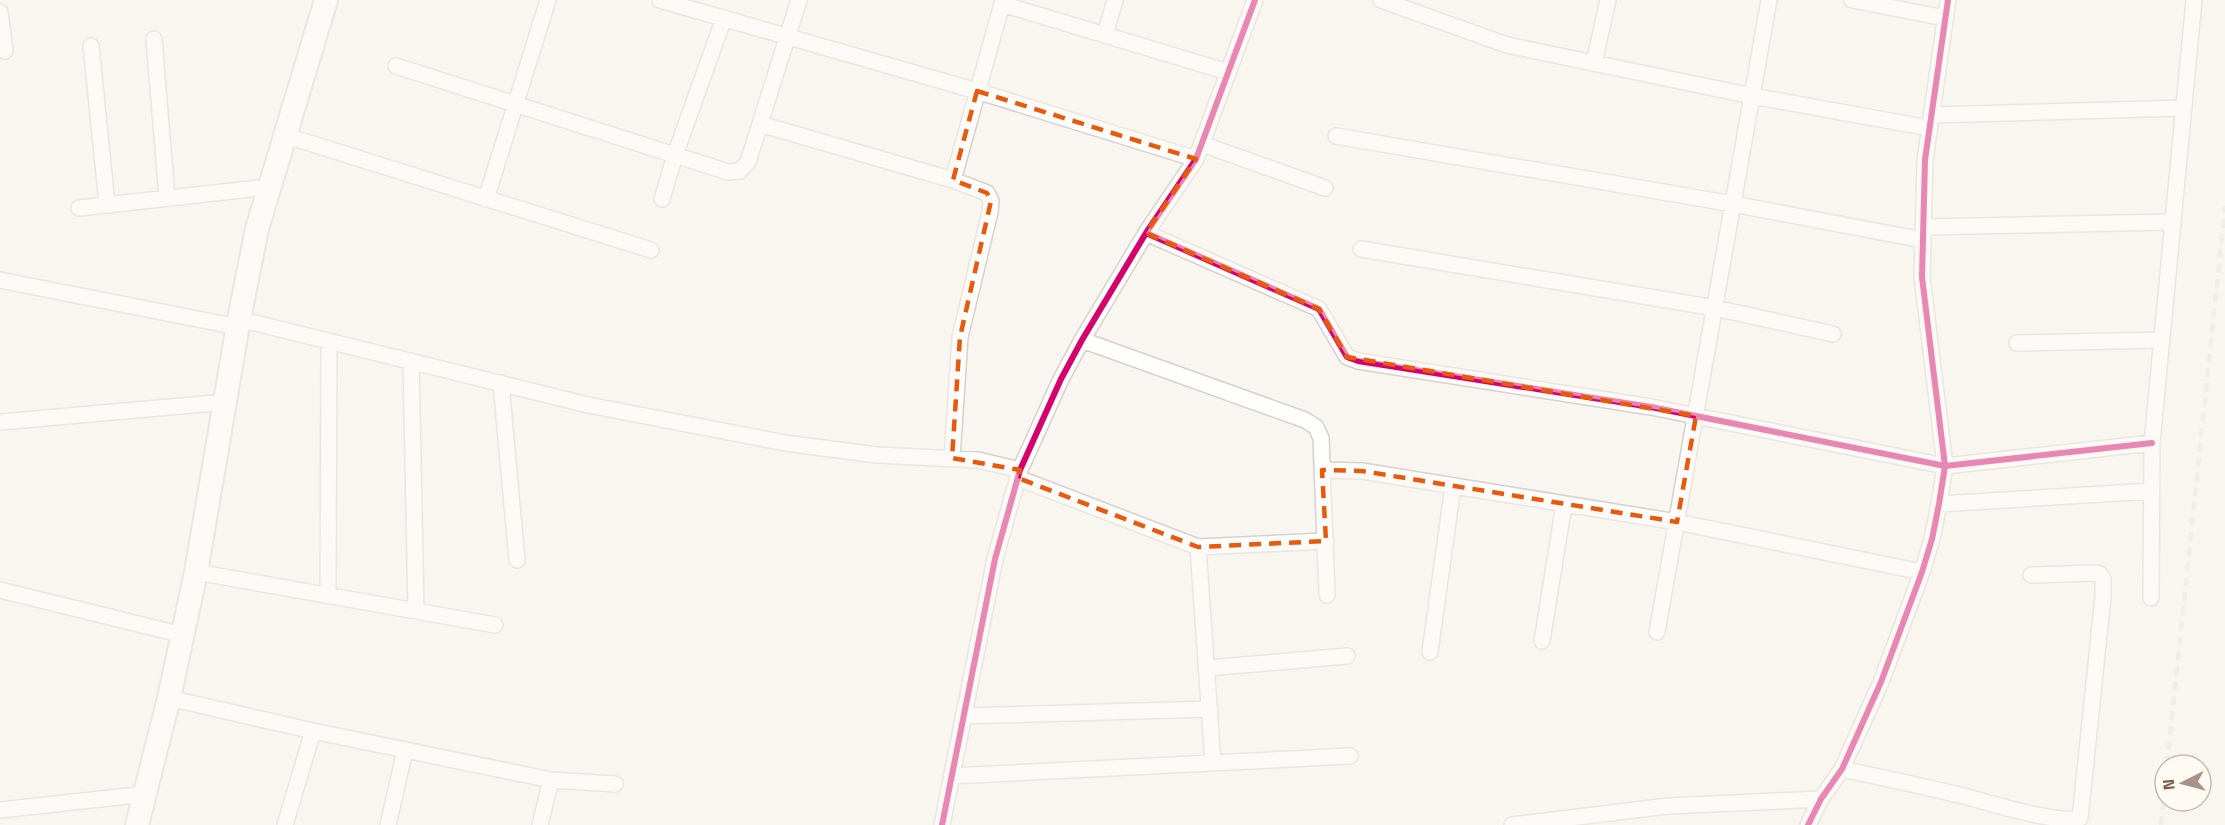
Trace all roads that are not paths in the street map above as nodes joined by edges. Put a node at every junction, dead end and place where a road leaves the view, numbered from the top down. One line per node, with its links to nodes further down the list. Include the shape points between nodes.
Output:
1 (326, 0): 31 (street)
2 (548, 0): 27 (street)
3 (660, 0): 15 (street)
4 (800, 0): 18 (street)
5 (1115, 0): 17 (street)
6 (1255, 0): 24 (street)
7 (1381, 0): 22 (street, via 1507,45)
8 (1608, 0): 22 (street)
9 (1769, 0): 26 (street)
10 (1852, 0): 16 (street)
11 (1948, 0): 16 (street)
12 (2194, 0): 28 (street)
13 (1003, 2): 17 (street); 25 (street)
14 (0, 12): 21 (street)
15 (724, 18): 18 (street); 34 (street)
16 (1945, 18): 29 (street)
17 (1105, 35): 24 (street)
18 (788, 37): 25 (street); 30 (street)
19 (154, 39): 39 (street)
20 (92, 46): 42 (street)
21 (5, 51)
22 (1594, 63): 26 (street)
23 (396, 66): 27 (street)
24 (1228, 72): 33 (street)
25 (977, 91): 35 (street); 36 (street)
26 (1752, 96): 29 (street); 43 (street)
27 (516, 104): 34 (street); 40 (street)
28 (2184, 108): 29 (street); 45 (street)
29 (1930, 122): 47 (street, via 1924,160)
30 (760, 124): 34 (street, via 748,162 740,171 728,172); 36 (street)
31 (284, 135): 37 (street); 40 (street)
32 (1336, 136): 43 (street)
33 (1202, 144): 35 (street); 38 (street)
34 (675, 154): 41 (street)
35 (1196, 159): 46 (street)
36 (953, 180): 64 (street, via 987,193 991,201 960,337)
37 (268, 187): 39 (street); 52 (street)
38 (1325, 188)
39 (167, 198): 42 (street)
40 (486, 199): 49 (street)
41 (662, 199)
42 (107, 204): 44 (street)
43 (1733, 204): 47 (street); 51 (street)
44 (79, 208)
45 (2173, 222): 47 (street); 55 (street)
46 (1146, 233): 54 (street); 61 (street, via 1318,309 1347,357 1358,361)
47 (1923, 233): 65 (street, via 1922,277)
48 (1361, 249): 51 (street)
49 (651, 250)
50 (0, 280): 52 (street)
51 (1715, 308): 53 (street); 61 (street)
52 (238, 323): 56 (street); 60 (street)
53 (1833, 334)
54 (1082, 340): 66 (street, via 1305,420 1316,427 1321,438); 67 (street, via 1060,379)
55 (2162, 340): 57 (street); 63 (street)
56 (329, 341): 58 (street); 80 (street)
57 (2017, 343)
58 (411, 361): 59 (street); 83 (street)
59 (501, 383): 64 (street, via 588,405 785,443 877,455); 75 (street)
60 (226, 402): 62 (street); 76 (street)
61 (1696, 416): 65 (street); 72 (street)
62 (0, 422)
63 (2152, 442): 65 (street); 69 (street)
64 (952, 458): 67 (street, via 978,460)
65 (1945, 466): 71 (street)
66 (1322, 470): 68 (street, via 1362,471); 73 (street)
67 (1019, 474): 74 (street); 93 (street, via 995,559)
68 (1453, 486): 70 (street); 88 (street)
69 (2152, 491): 71 (street); 82 (street)
70 (1564, 504): 72 (street); 87 (street)
71 (1939, 504): 77 (street)
72 (1677, 522): 77 (street); 85 (street)
73 (1326, 541): 74 (street); 81 (street)
74 (1198, 547): 90 (street)
75 (517, 560)
76 (196, 572): 80 (street); 86 (street)
77 (1922, 572): 98 (street, via 1881,682)
78 (2031, 574): 98 (street, via 2094,573 2103,579 2079,818 2067,821 2012,812 1966,797)
79 (0, 590): 86 (street)
80 (328, 595): 83 (street)
81 (1327, 595)
82 (2151, 598)
83 (416, 611): 84 (street)
84 (495, 625)
85 (1657, 632)
86 (183, 635): 91 (street)
87 (1542, 641)
88 (1430, 652)
89 (1347, 656): 90 (street)
90 (1207, 668): 92 (street)
91 (169, 698): 94 (street); 102 (street)
92 (1210, 709): 93 (street); 97 (street)
93 (963, 716): 99 (street)
94 (313, 730): 95 (street); 106 (street)
95 (405, 750): 100 (street); 107 (street)
96 (1350, 756): 97 (street)
97 (1213, 763): 99 (street)
98 (1842, 769): 103 (street)
99 (951, 776): 109 (street)
100 (551, 780): 101 (street); 108 (street)
101 (615, 784)
102 (146, 794): 104 (street); 105 (street)
103 (1821, 800): 110 (street, via 1668,806); 111 (street)
104 (0, 810)
105 (138, 825)
106 (285, 825)
107 (388, 825)
108 (540, 825)
109 (942, 825)
110 (1512, 825)
111 (1809, 825)

